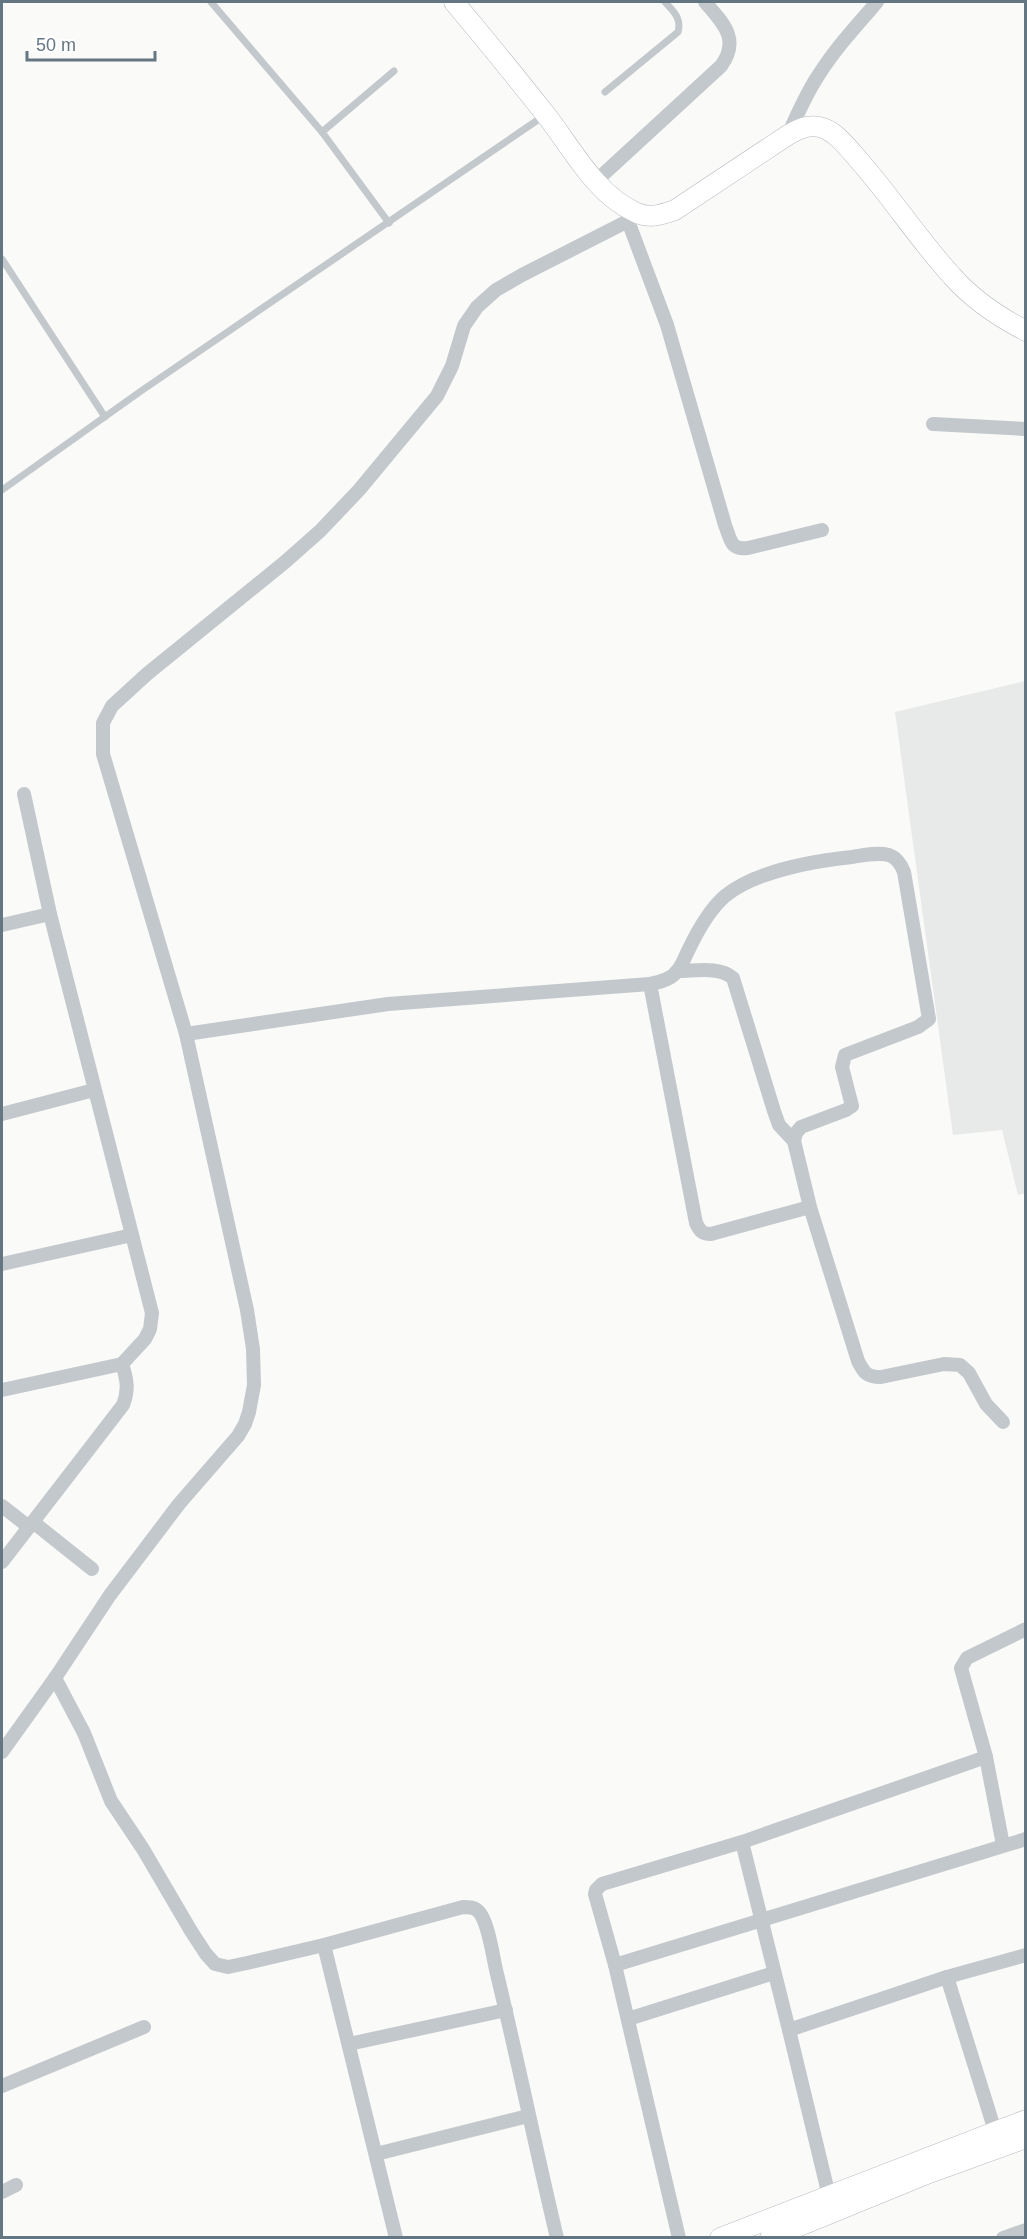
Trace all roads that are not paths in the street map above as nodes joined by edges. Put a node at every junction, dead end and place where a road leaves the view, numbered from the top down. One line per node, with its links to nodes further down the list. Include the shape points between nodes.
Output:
1 (211, 2): 9 (lane)
2 (454, 2): 8 (street)
3 (665, 2): 7 (lane, via 676,14 678,32)
4 (705, 2): 11 (street, via 727,28 727,59)
5 (877, 2): 10 (street, via 818,75)
6 (394, 71): 9 (lane)
7 (605, 92)
8 (546, 115): 11 (street); 13 (lane)
9 (322, 132): 13 (lane)
10 (788, 135): 12 (street, via 675,210 657,216); 15 (street, via 812,126 835,136 954,279 990,311)
11 (607, 192): 12 (street)
12 (632, 217): 20 (street, via 734,546 748,548); 26 (street, via 496,290 464,326 452,366 437,396 359,490 294,555 147,674 108,712 103,723 103,753)
13 (389, 223): 16 (lane)
14 (2, 259): 16 (lane)
15 (1026, 331)
16 (105, 417): 19 (lane)
17 (933, 424): 18 (street)
18 (1026, 429)
19 (2, 490)
20 (822, 530)
21 (24, 794): 22 (street)
22 (50, 914): 23 (street); 27 (street)
23 (2, 925)
24 (678, 971): 25 (street, via 662,982); 29 (street, via 718,970 734,978 774,1112); 29 (street, via 704,922 725,896 737,888 773,873 832,859 877,854 891,855 900,862 929,1019 918,1027 845,1055 842,1067 852,1106 801,1126)
25 (650, 984): 26 (street, via 388,1004); 30 (street, via 700,1230 711,1234)
26 (186, 1034): 41 (street, via 247,1310 254,1385 249,1412 238,1436 179,1504 110,1595)
27 (94, 1090): 28 (street); 31 (street)
28 (2, 1114)
29 (794, 1141): 30 (street)
30 (810, 1207): 35 (street, via 864,1373 881,1377 960,1365)
31 (132, 1234): 32 (street); 33 (street, via 152,1313 145,1339)
32 (2, 1264)
33 (122, 1364): 34 (street); 37 (street, via 128,1386 123,1405)
34 (3, 1391)
35 (1003, 1422)
36 (2, 1506): 37 (street)
37 (31, 1525): 38 (street); 39 (street)
38 (2, 1562)
39 (92, 1569)
40 (1026, 1629): 43 (street, via 967,1658 961,1668)
41 (55, 1678): 42 (street); 48 (street, via 84,1732 111,1801 215,1964 228,1967)
42 (2, 1752)
43 (986, 1757): 45 (street); 46 (street)
44 (1026, 1839): 46 (street)
45 (742, 1842): 47 (street); 50 (street, via 598,1887 596,1894)
46 (1003, 1845): 47 (street)
47 (763, 1922): 50 (street); 51 (street)
48 (324, 1945): 53 (street, via 472,1907 483,1920); 57 (street)
49 (1026, 1954): 52 (street)
50 (615, 1965): 54 (street)
51 (774, 1973): 54 (street); 56 (street)
52 (947, 1977): 56 (street); 61 (street)
53 (506, 2010): 57 (street); 59 (street)
54 (628, 2019): 71 (street)
55 (144, 2026): 58 (street)
56 (789, 2030): 66 (street)
57 (349, 2044): 63 (street)
58 (2, 2086)
59 (528, 2116): 63 (street); 70 (street)
60 (1026, 2120): 61 (street)
61 (995, 2132): 66 (street)
62 (1026, 2138): 73 (street)
63 (376, 2154): 69 (street)
64 (16, 2185): 65 (street)
65 (2, 2192)
66 (829, 2196): 72 (street)
67 (1026, 2230): 68 (street)
68 (1004, 2237)
69 (396, 2238)
70 (557, 2238)
71 (680, 2238)
72 (720, 2238)
73 (770, 2238)

